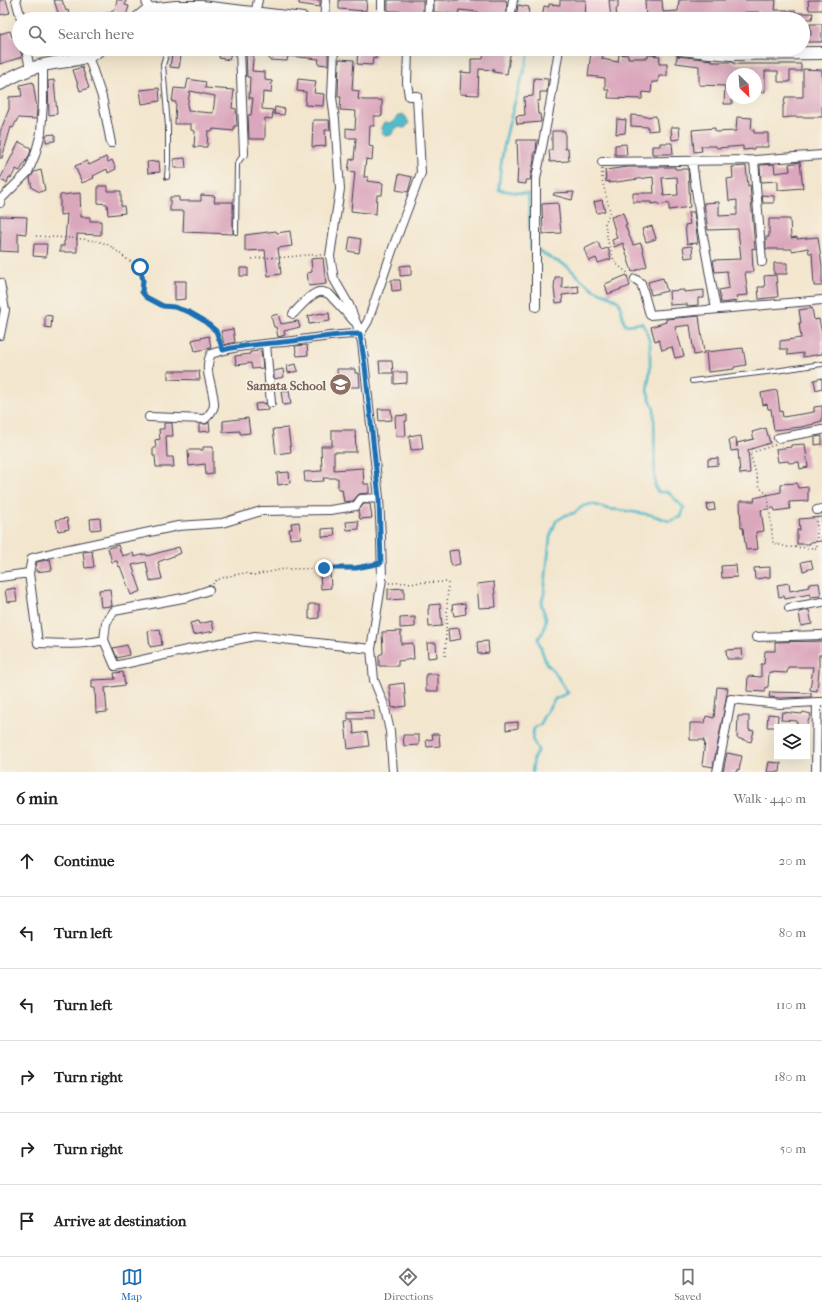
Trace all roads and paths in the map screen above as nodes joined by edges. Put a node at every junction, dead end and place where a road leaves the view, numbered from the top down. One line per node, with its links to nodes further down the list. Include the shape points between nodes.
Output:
1 (16, 0): 9 (street)
2 (258, 0): 12 (street)
3 (326, 0): 13 (street)
4 (382, 0): 14 (street)
5 (429, 0): 15 (street)
6 (513, 0): 16 (street)
7 (147, 5): 8 (main road, via 156,8)
8 (176, 7): 10 (lane); 11 (main road, via 202,7)
9 (19, 12)
10 (175, 12)
11 (228, 12)
12 (256, 12)
13 (325, 12)
14 (382, 12)
15 (428, 12)
16 (511, 12)
17 (810, 53): 18 (main road)
18 (822, 53)
19 (27, 56): 27 (street)
20 (88, 56): 26 (main road); 29 (street, via 102,97)
21 (166, 56): 35 (lane, via 163,65 168,127)
22 (240, 56): 30 (street)
23 (334, 56): 39 (street, via 332,97 340,189)
24 (408, 56): 49 (street, via 409,96 417,96 421,173 368,321)
25 (558, 56): 45 (street, via 536,179)
26 (42, 65): 27 (main road); 36 (street, via 43,102 35,155 28,172)
27 (30, 70): 28 (main road)
28 (0, 84)
29 (111, 143)
30 (244, 154): 37 (lane, via 237,164)
31 (822, 155): 32 (street)
32 (754, 160): 34 (street); 41 (street)
33 (602, 162): 34 (street); 42 (path, via 602,180 610,210 605,224 608,242 615,263)
34 (692, 162): 46 (street)
35 (167, 177)
36 (0, 203)
37 (236, 232)
38 (36, 236): 52 (path, via 83,239 109,245 140,267 142,292 146,297 163,306 189,312 203,320 216,331)
39 (330, 256): 40 (path, via 308,254); 48 (street, via 334,279)
40 (252, 259)
41 (762, 262)
42 (635, 278): 46 (street, via 641,283 650,315)
43 (0, 283): 50 (street, via 5,310)
44 (822, 300): 46 (street)
45 (536, 307)
46 (716, 309)
47 (293, 314): 48 (street, via 318,292 324,292 329,294)
48 (357, 325): 49 (street)
49 (360, 334): 51 (street, via 340,334); 59 (street)
50 (0, 335)
51 (266, 344): 52 (street); 55 (street)
52 (223, 350): 56 (street, via 211,354 207,360 214,407 205,419)
53 (822, 364): 54 (lane)
54 (692, 381)
55 (271, 403)
56 (150, 417)
57 (822, 430): 58 (street)
58 (778, 438): 60 (path, via 774,446 750,453 760,488 768,495 773,543 787,547 817,548)
59 (379, 498): 61 (street); 62 (street, via 361,499 356,506 330,510 261,511 222,522 178,526 55,552 32,558)
60 (820, 510)
61 (381, 563): 64 (street); 65 (path, via 356,568 284,569 254,575 244,573 215,581)
62 (29, 573): 63 (street); 70 (street, via 38,643 67,645)
63 (0, 578)
64 (381, 584): 71 (street); 72 (path, via 448,582)
65 (210, 590): 70 (street, via 114,611 106,623)
66 (822, 602): 67 (street)
67 (789, 608)
68 (822, 635): 69 (street)
69 (756, 637)
70 (104, 640): 71 (street, via 115,666 255,636)
71 (371, 649): 74 (street, via 374,680 384,705 390,731)
72 (445, 659)
73 (819, 702): 75 (street, via 780,704 731,699); 76 (street)
74 (393, 772)
75 (717, 772)
76 (816, 772)

